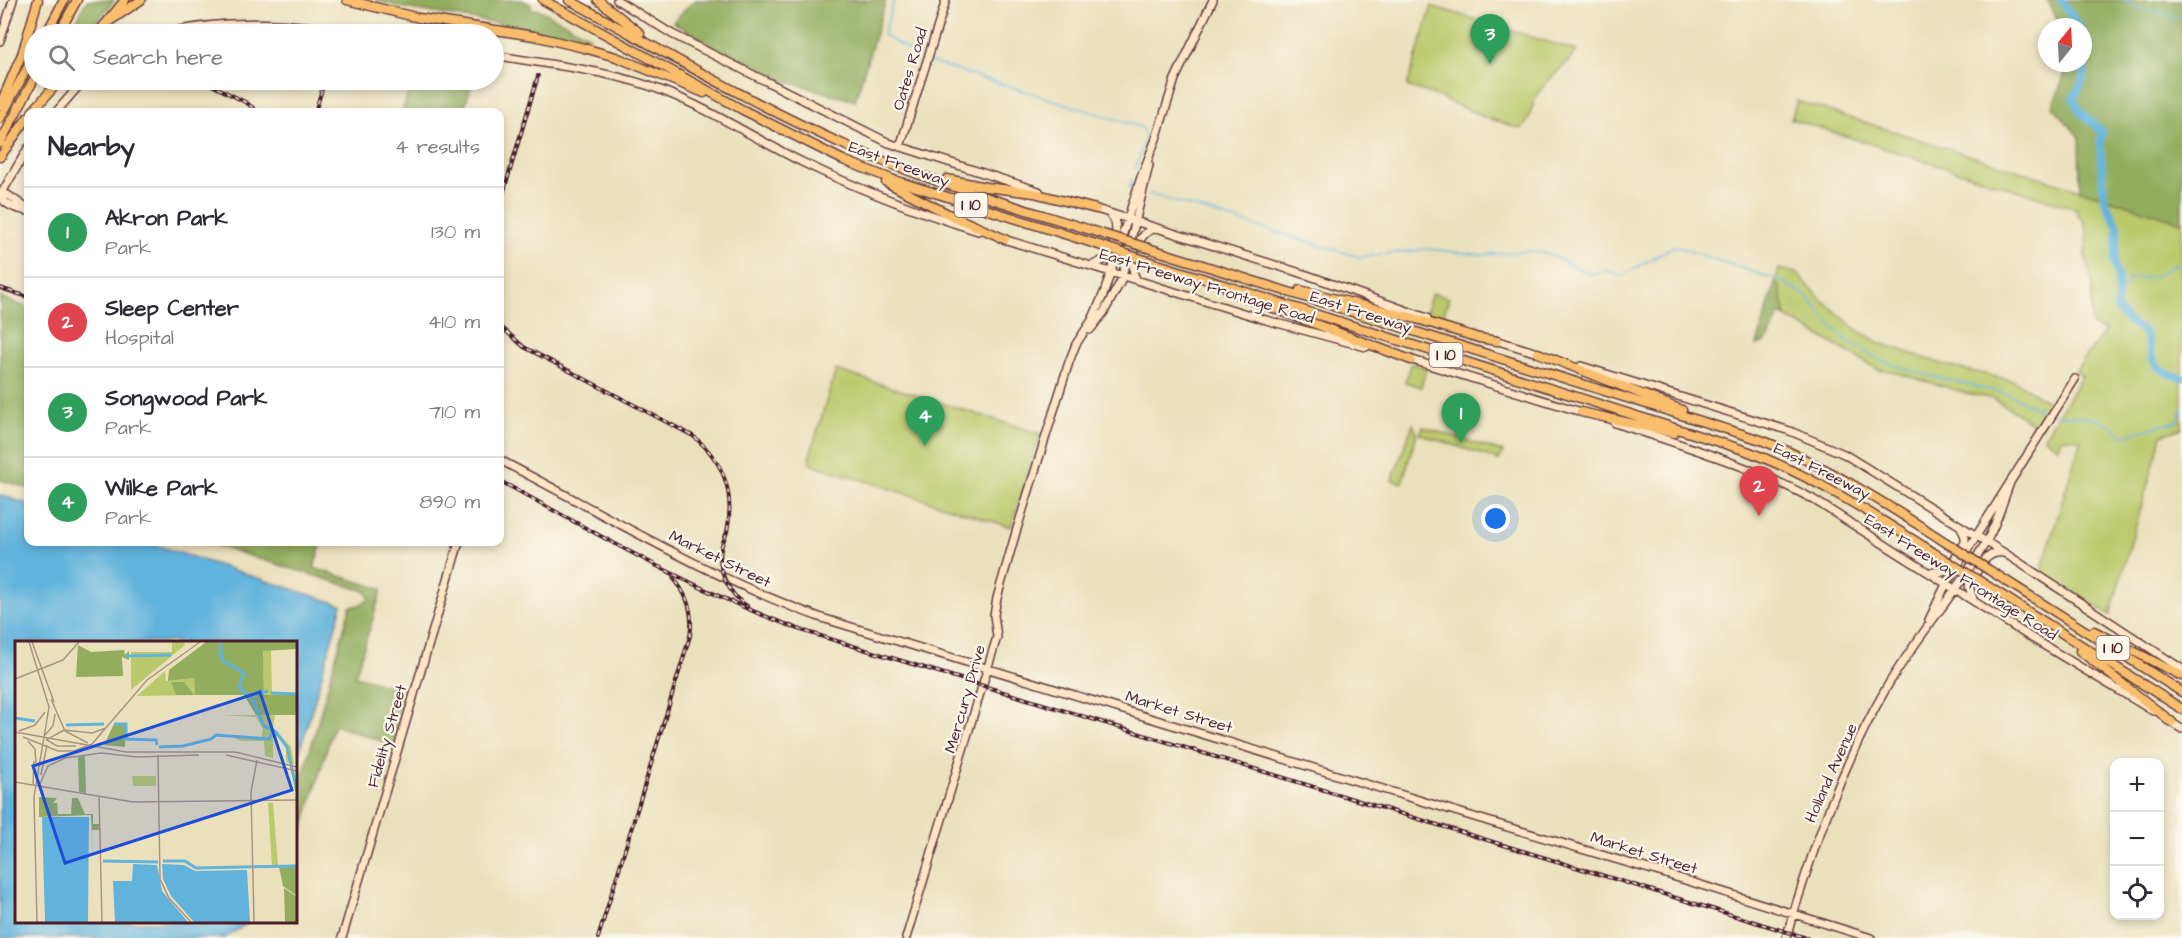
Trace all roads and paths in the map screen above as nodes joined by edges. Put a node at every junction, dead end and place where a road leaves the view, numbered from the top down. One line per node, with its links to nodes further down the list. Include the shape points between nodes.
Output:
1 (13, 0): 23 (main road)
2 (64, 0): 15 (highway)
3 (77, 0): 16 (highway)
4 (125, 0): 17 (highway)
5 (141, 0): 18 (highway)
6 (347, 0): 21 (highway)
7 (569, 0): 26 (highway, East Freeway / I 10)
8 (598, 0): 26 (highway, via 636,31)
9 (617, 0): 39 (main road, via 672,34)
10 (946, 0): 39 (main road, Oates Road)
11 (1213, 0): 37 (main road, Mercury Drive, via 1175,79)
12 (38, 1): 14 (highway)
13 (544, 1): 34 (highway, East Freeway / I 10)
14 (31, 24)
15 (51, 24)
16 (64, 24)
17 (105, 24)
18 (105, 24)
19 (223, 24): 20 (main road)
20 (300, 24)
21 (457, 24)
22 (504, 31): 34 (highway, via 584,48 641,67)
23 (0, 41)
24 (24, 47): 31 (highway)
25 (504, 57): 51 (main road, East Freeway Frontage Road, via 605,74 661,90 849,183 934,217)
26 (693, 67): 43 (highway, East Freeway / I 10, via 791,120)
27 (24, 74): 35 (highway)
28 (28, 90): 38 (highway)
29 (51, 90): 32 (highway)
30 (75, 90): 33 (main road)
31 (0, 105)
32 (36, 108)
33 (60, 108)
34 (743, 110): 42 (highway, East Freeway / I 10)
35 (0, 119)
36 (24, 123): 41 (highway)
37 (1156, 139): 48 (main road, Mercury Drive); 49 (main road, Mercury Drive)
38 (0, 143)
39 (900, 147): 45 (main road)
40 (24, 155): 44 (main road)
41 (0, 158)
42 (843, 160): 51 (highway); 53 (highway, East Freeway / I 10, bridge)
43 (898, 167): 45 (highway); 54 (highway, East Freeway / I 10, bridge)
44 (0, 196): 46 (main road, via 3,202)
45 (1096, 209): 47 (main road)
46 (24, 210)
47 (1108, 213): 48 (main road); 52 (main road, via 1117,229 1106,259)
48 (1128, 219): 49 (main road); 55 (main road, Mercury Drive)
49 (1136, 221): 50 (main road); 56 (main road, Mercury Drive)
50 (1156, 228): 57 (main road, via 1138,243 1133,266); 58 (main road)
51 (1005, 239): 52 (main road, East Freeway Frontage Road)
52 (1091, 266): 55 (main road, East Freeway Frontage Road)
53 (1164, 266): 60 (highway); 65 (highway, East Freeway / I 10)
54 (1217, 270): 58 (highway); 64 (highway, East Freeway / I 10)
55 (1111, 272): 56 (main road, East Freeway Frontage Road); 61 (main road, Mercury Drive, via 1100,305)
56 (1122, 275): 57 (main road, East Freeway Frontage Road); 61 (main road, Mercury Drive, via 1119,287)
57 (1137, 280): 60 (main road, East Freeway Frontage Road)
58 (1497, 341): 59 (main road)
59 (1538, 353): 64 (highway); 68 (main road, via 1790,431 1844,454)
60 (1412, 360): 63 (main road, East Freeway Frontage Road)
61 (1069, 362): 80 (main road, Mercury Drive, via 997,598 997,636)
62 (2075, 379): 67 (main road)
63 (1581, 412): 65 (highway); 73 (main road, East Freeway Frontage Road, via 1775,479)
64 (1738, 432): 77 (highway, East Freeway / I 10, bridge, via 1792,452 1868,494)
65 (1728, 445): 78 (highway, East Freeway / I 10, bridge, via 1824,485)
66 (504, 462): 80 (main road, Market Street, via 765,597 847,626)
67 (2010, 483): 69 (main road, Holland Avenue); 70 (main road, Holland Avenue)
68 (1960, 525): 69 (main road); 73 (main road, via 1965,540 1948,569)
69 (1977, 536): 70 (main road); 74 (main road, Holland Avenue)
70 (1986, 541): 72 (main road); 75 (main road, Holland Avenue)
71 (458, 546): 88 (main road, Fidelity Street)
72 (2006, 554): 76 (main road, via 1988,555 1969,586); 81 (main road)
73 (1927, 572): 74 (main road, East Freeway Frontage Road)
74 (1946, 584): 75 (main road, East Freeway Frontage Road); 79 (main road, Holland Avenue)
75 (1956, 590): 76 (main road, East Freeway Frontage Road); 79 (main road, Holland Avenue)
76 (1974, 601): 85 (main road, East Freeway Frontage Road)
77 (2043, 604): 82 (highway); 83 (highway, East Freeway / I 10)
78 (2045, 622): 84 (highway, East Freeway / I 10); 85 (highway)
79 (1925, 630): 87 (main road, Holland Avenue, via 1889,683 1843,776)
80 (988, 667): 87 (main road, Market Street); 89 (main road, Mercury Drive)
81 (2182, 669)
82 (2182, 676)
83 (2182, 692)
84 (2182, 709)
85 (2172, 722): 86 (main road, East Freeway Frontage Road)
86 (2182, 729)
87 (1794, 913): 90 (main road, Holland Avenue); 91 (main road, Market Street)
88 (342, 938)
89 (906, 938)
90 (1786, 938)
91 (1870, 938)

